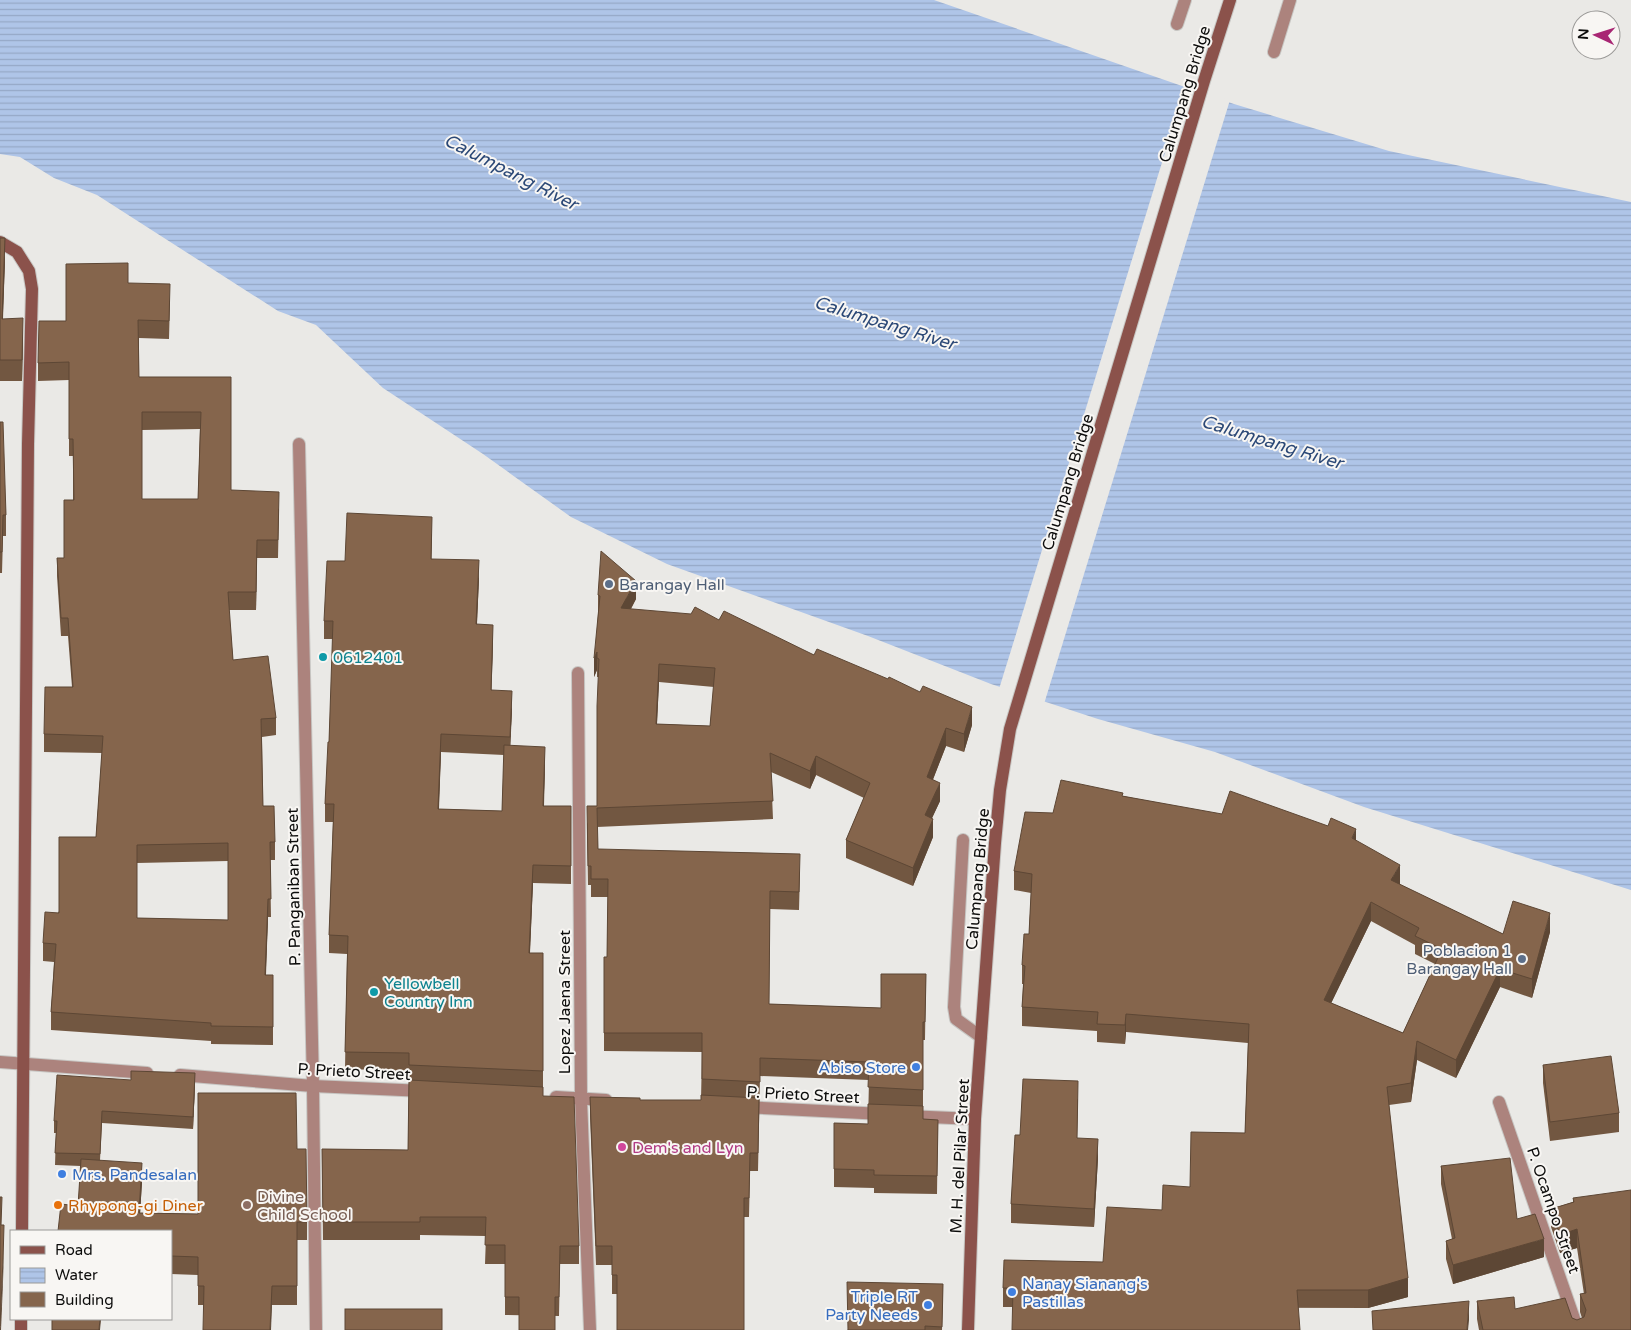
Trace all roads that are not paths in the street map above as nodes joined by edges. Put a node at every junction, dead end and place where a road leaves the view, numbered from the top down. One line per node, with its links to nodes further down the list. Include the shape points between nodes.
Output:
1 (1185, 0): 4 (street)
2 (1230, 0): 10 (main road, Calumpang Bridge, via 1010,729 1000,790)
3 (1290, 0): 5 (street)
4 (1177, 24)
5 (1274, 52)
6 (0, 242): 13 (main road, via 17,252 30,271 32,290)
7 (299, 444): 14 (street, P. Panganiban Street)
8 (578, 673): 17 (street, Lopez Jaena Street)
9 (963, 840): 11 (street, via 954,1007 956,1019)
10 (985, 983): 11 (main road, M. H. del Pilar Street)
11 (981, 1037): 21 (main road, M. H. del Pilar Street)
12 (0, 1062): 13 (street, P. Prieto Street)
13 (24, 1063): 14 (street, P. Prieto Street); 22 (main road)
14 (313, 1086): 15 (street, P. Prieto Street); 23 (street, P. Panganiban Street)
15 (432, 1091)
16 (542, 1097): 17 (street)
17 (581, 1099): 18 (street); 24 (street, Lopez Jaena Street)
18 (621, 1101)
19 (1499, 1102): 26 (street, P. Ocampo Street)
20 (729, 1106): 21 (street, P. Prieto Street)
21 (975, 1119): 25 (main road, M. H. del Pilar Street)
22 (22, 1230)
23 (316, 1330)
24 (590, 1330)
25 (968, 1330)
26 (1578, 1330)

